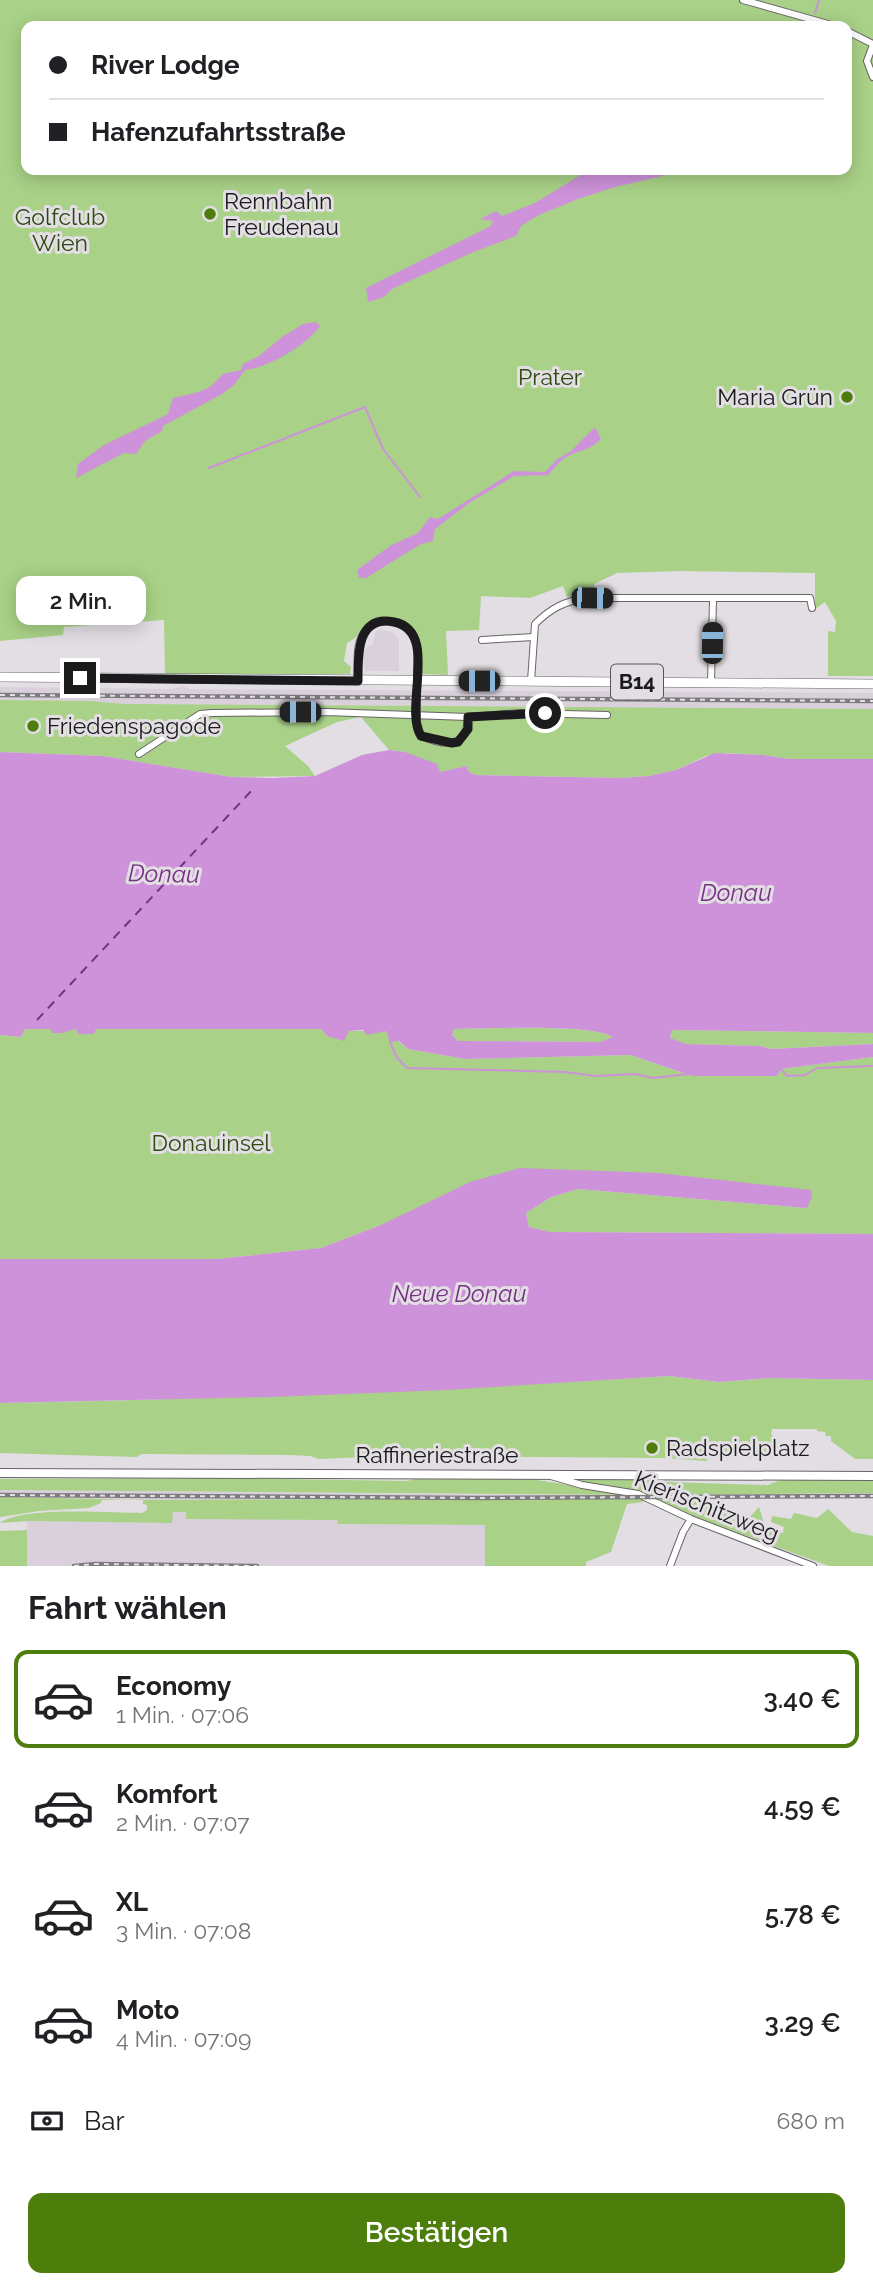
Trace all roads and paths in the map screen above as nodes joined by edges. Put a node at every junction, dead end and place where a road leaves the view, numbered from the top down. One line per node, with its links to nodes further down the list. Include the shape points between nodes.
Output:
1 (744, 0): 2 (street)
2 (818, 21)
3 (852, 34): 4 (street)
4 (873, 45): 5 (street, via 867,61)
5 (873, 76)
6 (713, 600): 7 (street, via 810,598); 8 (street, via 567,600 535,624); 13 (street)
7 (812, 608)
8 (533, 637): 9 (street); 12 (street)
9 (482, 640)
10 (0, 677): 11 (main road, B14)
11 (358, 681): 12 (main road, B14); 16 (street, bridge, via 360,642 370,627 386,621 404,626 415,638 421,736 458,742 468,729)
12 (531, 681): 13 (main road, B14)
13 (711, 683): 14 (main road, B14)
14 (873, 684)
15 (607, 715): 16 (street)
16 (468, 717): 17 (street, via 200,714)
17 (139, 754)
18 (0, 1473): 19 (main road, Raffineriestraße)
19 (546, 1475): 20 (main road, Raffineriestraße); 21 (street, Kierischitzweg, via 633,1492)
20 (873, 1476)
21 (691, 1519): 22 (street); 23 (street, Kierischitzweg)
22 (670, 1566)
23 (813, 1566)

